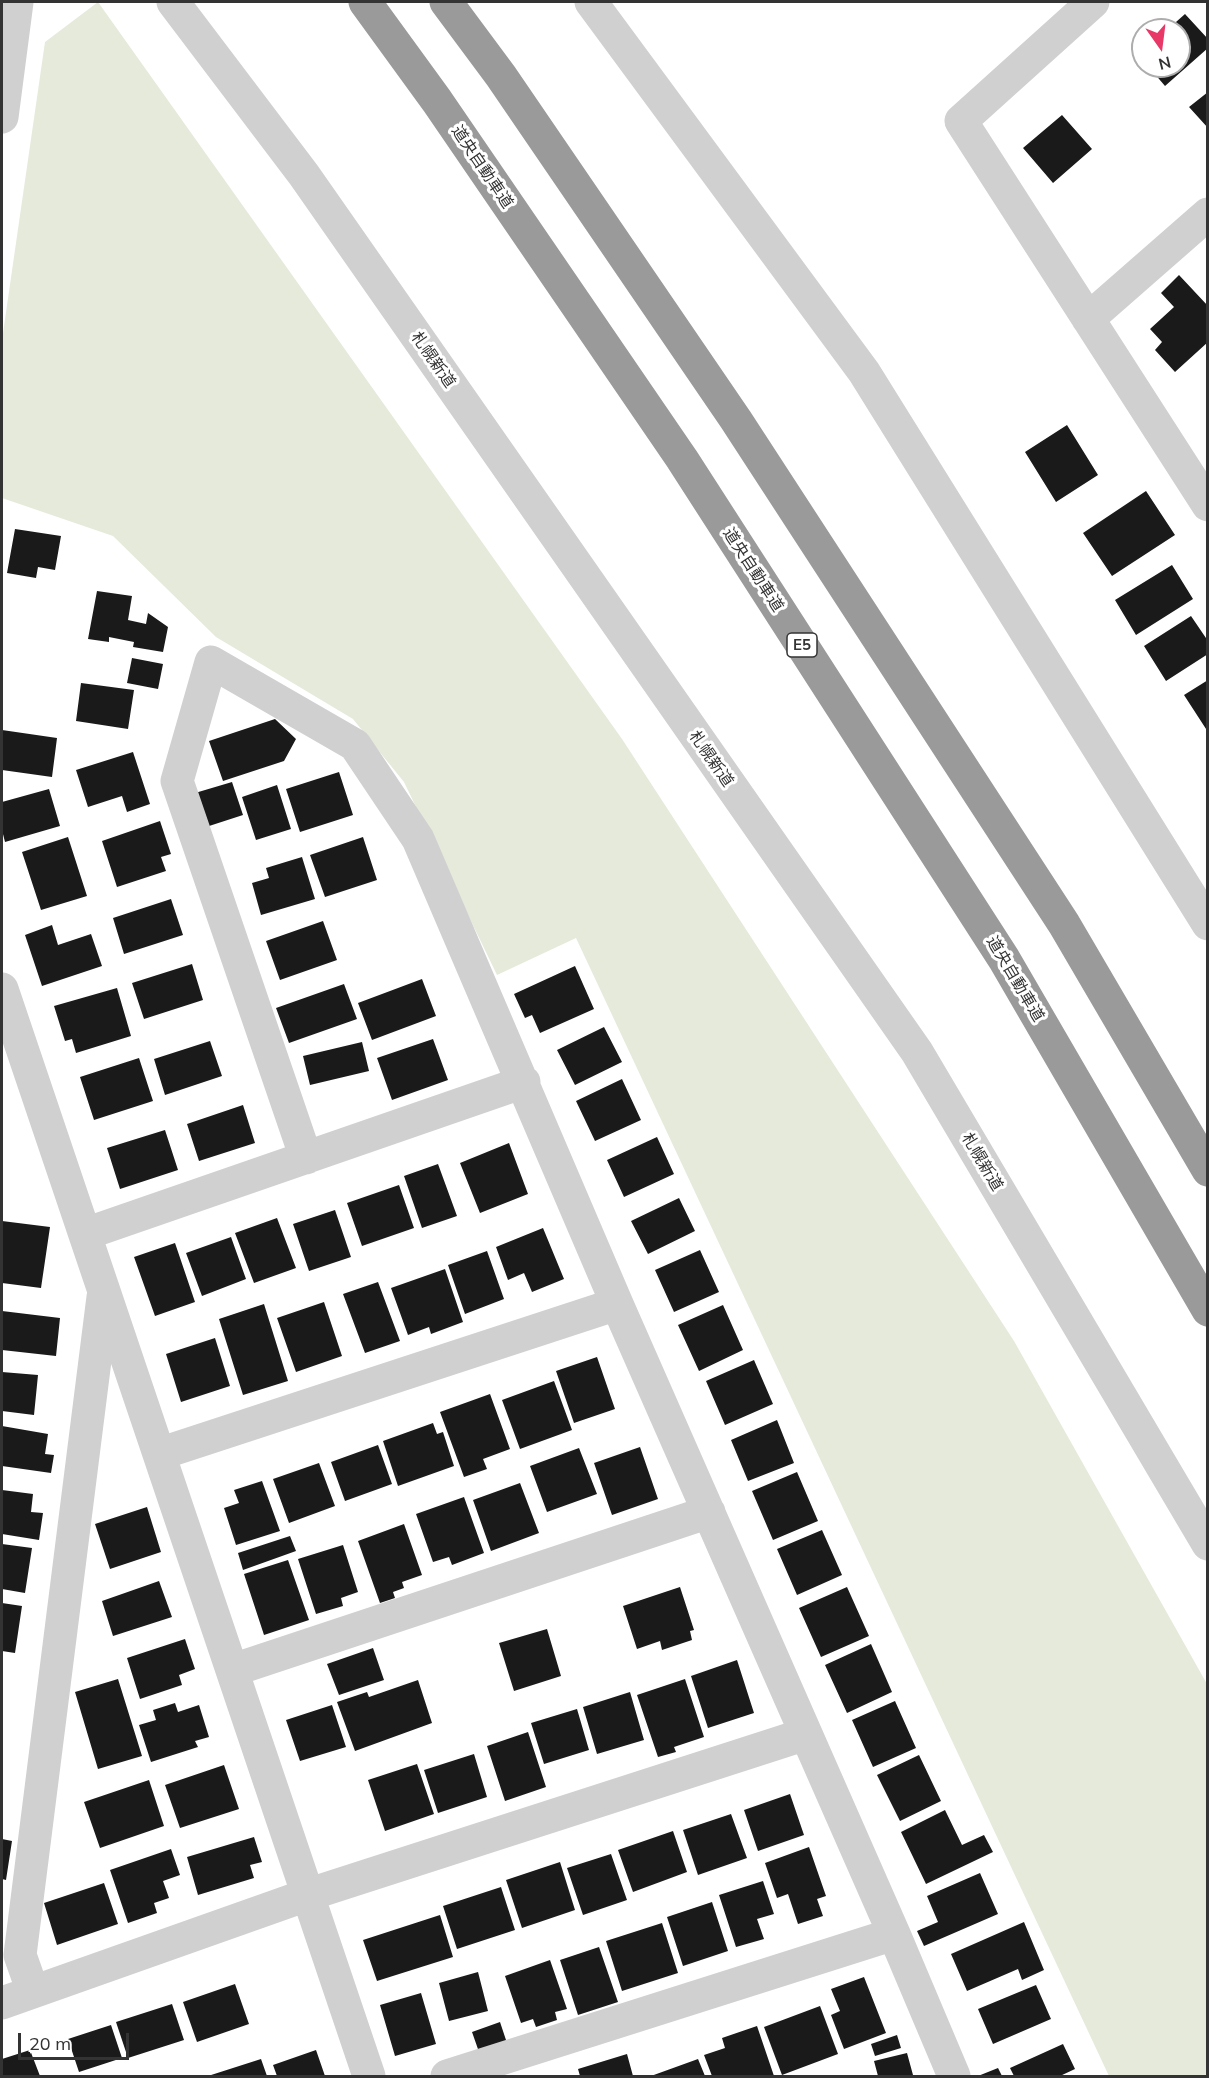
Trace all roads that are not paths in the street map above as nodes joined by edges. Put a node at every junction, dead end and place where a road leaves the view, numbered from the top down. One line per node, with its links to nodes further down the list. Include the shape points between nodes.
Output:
1 (18, 2): 7 (street)
2 (173, 2): 22 (street, 札幌新道, via 304,175 917,1053)
3 (365, 2): 19 (highway, 道央自動車道 / E5, via 682,459 1004,959)
4 (446, 2): 15 (highway, via 501,76 749,440 1064,924)
5 (591, 2): 11 (street, via 864,372)
6 (1093, 2): 9 (street, via 961,122)
7 (2, 117)
8 (1208, 214): 9 (street)
9 (1088, 319): 10 (street)
10 (1208, 506)
11 (1208, 924)
12 (2, 989): 16 (street)
13 (524, 1082): 14 (street); 14 (street, via 418,839 355,745 211,662 177,781); 18 (street)
14 (306, 1158): 16 (street)
15 (1208, 1170)
16 (85, 1234): 17 (street)
17 (104, 1290): 20 (street); 27 (street, via 20,1955)
18 (617, 1304): 20 (street); 21 (street)
19 (1208, 1310)
20 (159, 1454): 23 (street)
21 (709, 1512): 23 (street); 24 (street)
22 (1208, 1544)
23 (233, 1670): 25 (street)
24 (806, 1734): 25 (street); 26 (street)
25 (307, 1895): 27 (street); 29 (street)
26 (894, 1934): 30 (street); 31 (street)
27 (33, 1992): 28 (street)
28 (2, 2002)
29 (369, 2076)
30 (447, 2076)
31 (954, 2076)

